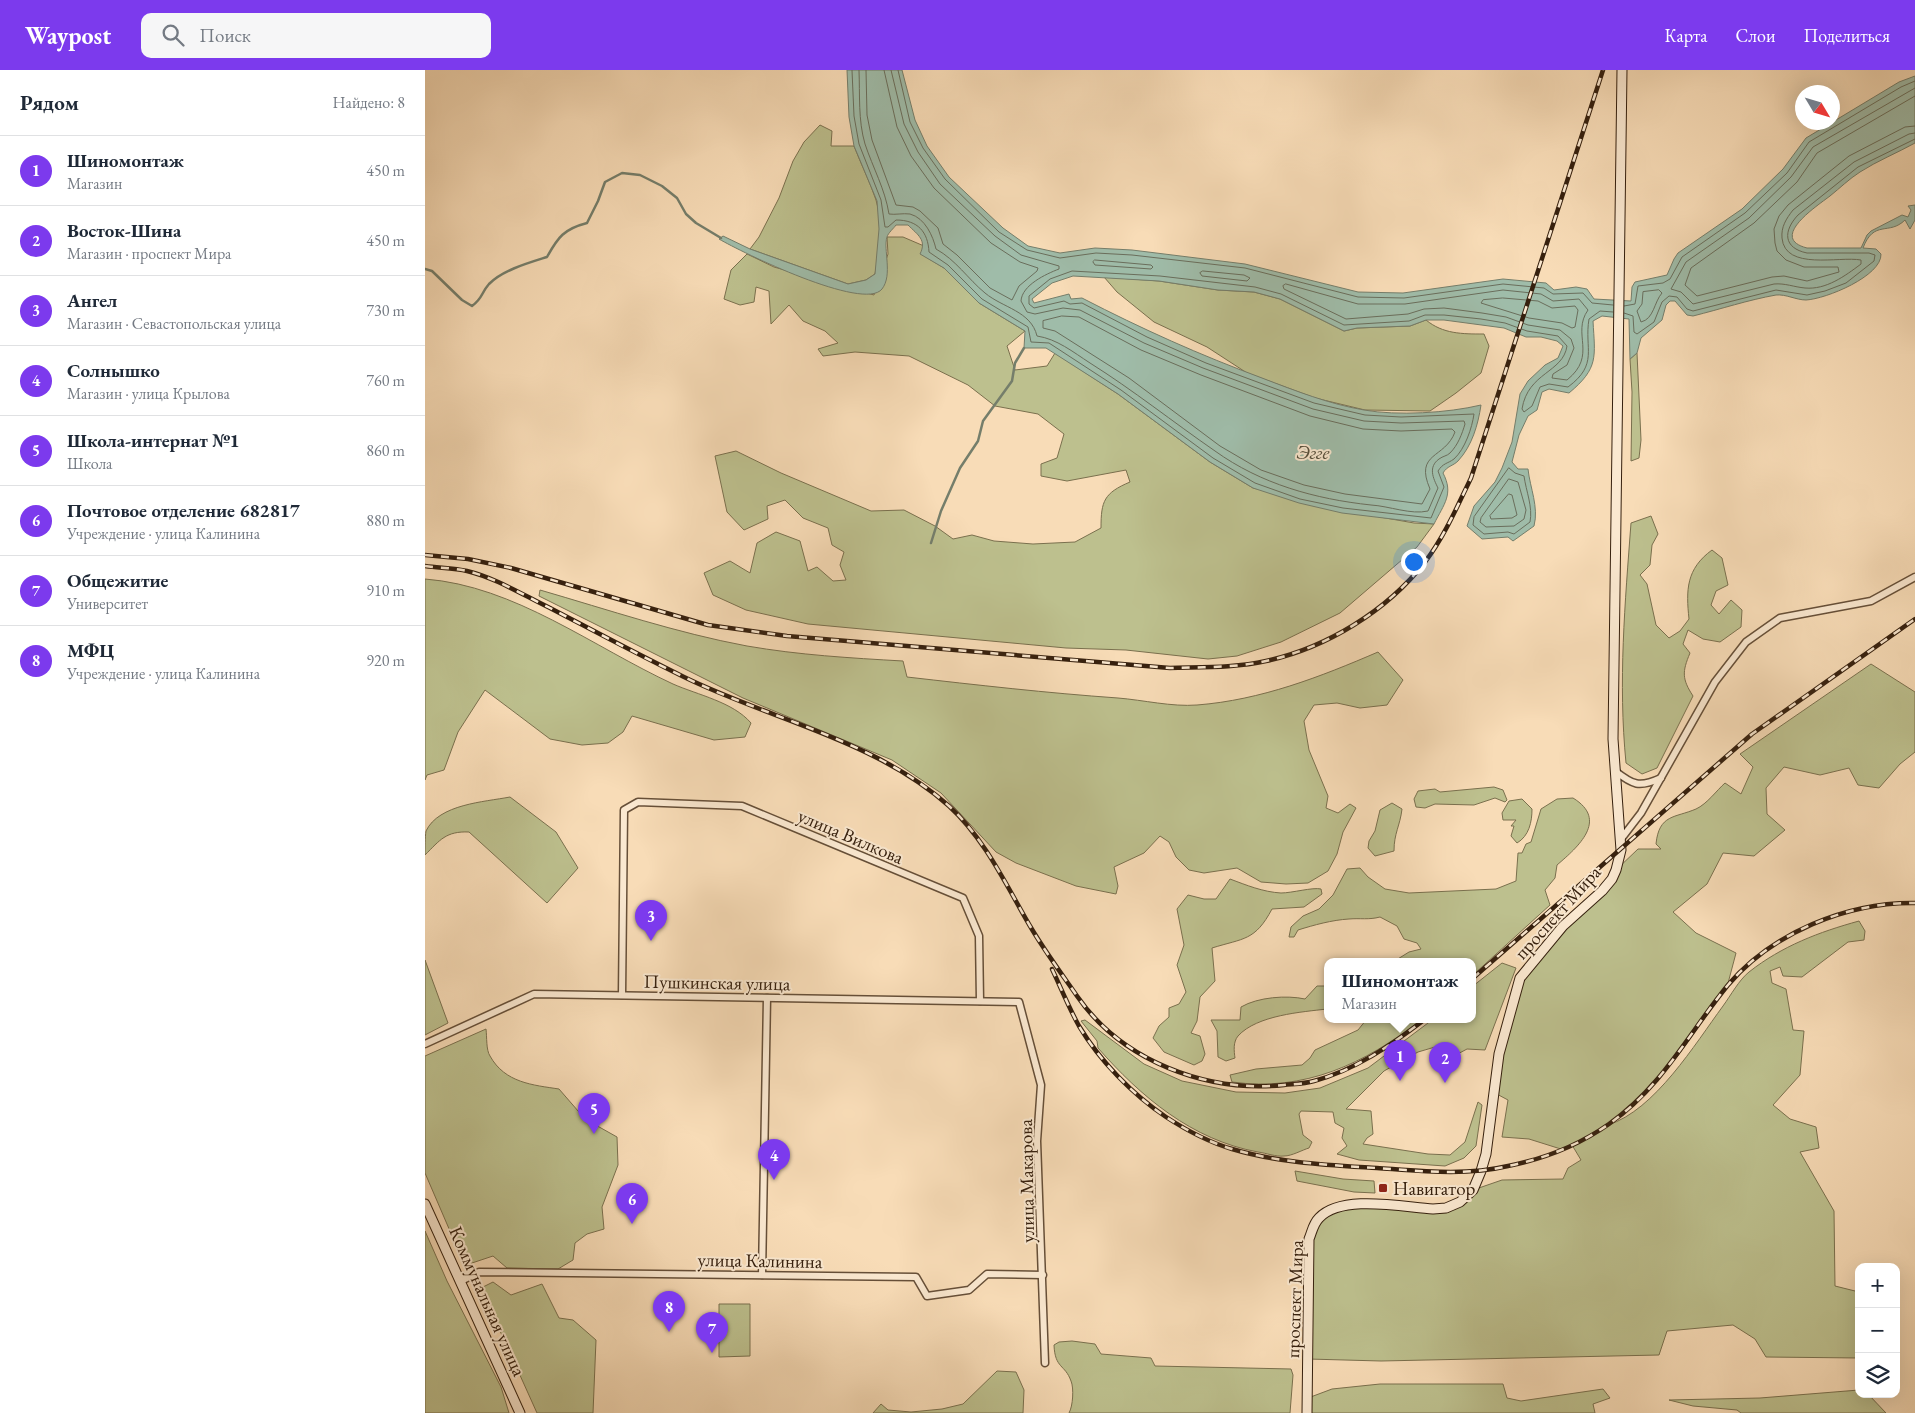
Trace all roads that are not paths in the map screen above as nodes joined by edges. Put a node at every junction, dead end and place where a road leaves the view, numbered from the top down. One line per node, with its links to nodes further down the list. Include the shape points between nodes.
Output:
1 (1623, 70): 3 (main road, проспект Мира)
2 (1915, 577): 4 (street, via 1871,602 1780,618 1746,642 1715,682)
3 (1615, 771): 4 (street, via 1629,782 1645,785); 5 (main road, проспект Мира)
4 (1662, 777): 5 (street, via 1641,814)
5 (1621, 839): 17 (main road, проспект Мира, via 1612,880 1563,926 1526,969 1517,985 1499,1054 1486,1154 1473,1190 1460,1202 1446,1208 1349,1204 1320,1217 1314,1225 1309,1239)
6 (622, 995): 7 (street, Пушкинская улица); 8 (street, улица Вилкова, via 623,810 638,802 742,806 963,898 979,936); 10 (street, Пушкинская улица, via 534,994)
7 (767, 998): 8 (street, Пушкинская улица); 12 (street)
8 (980, 1001): 9 (street, Пушкинская улица)
9 (1019, 1002): 13 (street, улица Макарова, via 1041,1085 1037,1141)
10 (425, 1044)
11 (425, 1204): 14 (main road, Коммунальная улица)
12 (762, 1275): 13 (street, улица Калинина, via 916,1277 927,1296 969,1290 987,1274); 14 (street, улица Калинина, via 479,1272)
13 (1043, 1275): 15 (street, улица Макарова)
14 (461, 1281): 16 (main road, Коммунальная улица)
15 (1045, 1363)
16 (520, 1413)
17 (1307, 1413)

